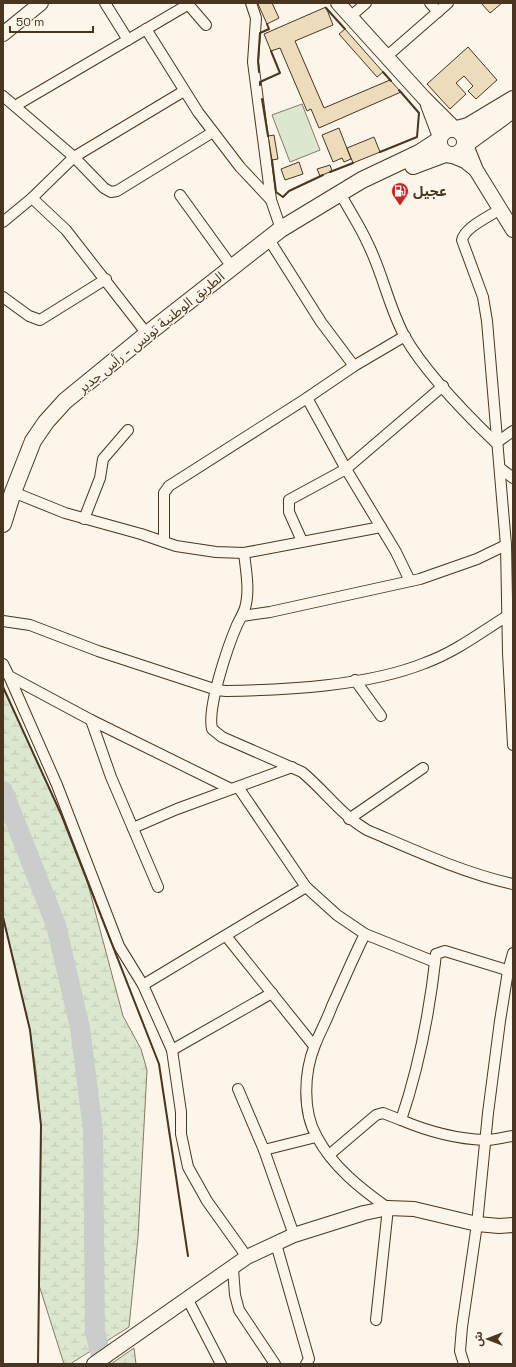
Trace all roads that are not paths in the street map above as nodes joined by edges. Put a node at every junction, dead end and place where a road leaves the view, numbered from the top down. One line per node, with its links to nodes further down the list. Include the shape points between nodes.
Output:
1 (41, 3): 13 (street)
2 (105, 3): 14 (street)
3 (250, 3): 31 (street, via 256,18 253,62)
4 (338, 3): 10 (street)
5 (366, 3): 10 (street)
6 (430, 3): 9 (street)
7 (448, 3): 9 (street)
8 (188, 4): 11 (street); 12 (street)
9 (438, 12): 15 (street)
10 (350, 17): 15 (street)
11 (206, 25)
12 (146, 29): 14 (street); 16 (street)
13 (3, 34)
14 (128, 40): 20 (street)
15 (386, 57): 18 (street)
16 (184, 91): 23 (street); 26 (street)
17 (3, 96): 20 (street)
18 (424, 98): 22 (street); 25 (street)
19 (513, 99): 22 (main road, via 468,126)
20 (15, 106): 26 (street)
21 (513, 110): 24 (main road)
22 (456, 129): 24 (main road, via 465,137); 25 (main road, via 446,130)
23 (213, 132): 26 (street, via 117,191 111,192 104,188); 31 (street, via 240,167)
24 (466, 145): 25 (main road, via 461,153); 27 (street)
25 (444, 147): 27 (street); 28 (main road, الطريق الوطنية تونس - رأس جدير, via 380,180)
26 (74, 157): 30 (street)
27 (476, 170): 32 (street)
28 (346, 190): 34 (main road, الطريق الوطنية تونس - رأس جدير); 41 (street)
29 (180, 195): 37 (street)
30 (32, 198): 33 (street); 38 (street, via 66,230)
31 (271, 200): 34 (street)
32 (500, 209): 35 (street); 47 (street, via 468,231 462,240 483,297)
33 (3, 222)
34 (282, 229): 36 (main road, الطريق الوطنية تونس - رأس جدير)
35 (513, 230)
36 (268, 238): 37 (main road, الطريق الوطنية تونس - رأس جدير); 42 (street, via 321,322)
37 (232, 267): 40 (main road, الطريق الوطنية تونس - رأس جدير)
38 (106, 279): 39 (street, via 40,320 29,316); 40 (street)
39 (3, 297)
40 (147, 334): 51 (main road, الطريق الوطنية تونس - رأس جدير, via 65,400 46,422 33,441)
41 (405, 336): 42 (street); 43 (street)
42 (354, 366): 44 (street)
43 (443, 386): 47 (street); 49 (street)
44 (307, 398): 49 (street); 56 (street, via 165,489)
45 (128, 430): 52 (street, via 103,459 100,478)
46 (513, 431): 47 (street)
47 (496, 443): 48 (street)
48 (500, 468): 50 (street); 57 (street)
49 (346, 469): 54 (street); 55 (street, via 289,500 289,512)
50 (513, 478)
51 (13, 492): 52 (street, via 44,506); 53 (main road, الطريق الوطنية تونس - رأس جدير)
52 (84, 519): 56 (street)
53 (3, 524)
54 (380, 527): 55 (street); 59 (street)
55 (302, 541): 58 (street)
56 (164, 542): 58 (street, via 196,550)
57 (506, 545): 59 (street, via 477,559); 61 (street)
58 (244, 553): 60 (street, via 247,597)
59 (410, 581): 60 (street)
60 (242, 616): 66 (street, via 231,642)
61 (510, 619): 65 (street, via 426,663 385,676); 67 (street)
62 (3, 620): 66 (street, via 30,625 98,651)
63 (3, 664): 64 (street)
64 (9, 676): 69 (street); 84 (street, via 57,785 119,946)
65 (355, 680): 66 (street, via 275,689); 68 (street)
66 (217, 690): 71 (street, via 211,720 212,729 244,747)
67 (512, 711): 70 (street)
68 (380, 716)
69 (91, 720): 73 (street); 75 (street)
70 (513, 745)
71 (292, 767): 73 (street); 74 (street, via 312,780)
72 (423, 768): 74 (street)
73 (234, 788): 75 (street); 78 (street)
74 (349, 819): 76 (street, via 380,836 494,880)
75 (133, 828): 77 (street)
76 (513, 884)
77 (158, 887)
78 (306, 887): 79 (street, via 337,916); 80 (street)
79 (365, 934): 82 (street); 86 (street)
80 (226, 936): 84 (street); 85 (street)
81 (513, 953): 83 (street)
82 (435, 962): 83 (street, via 437,952 445,951); 89 (street, via 428,1010)
83 (511, 971): 92 (street)
84 (143, 985): 87 (street)
85 (272, 993): 86 (street); 87 (street)
86 (314, 1046): 90 (street, via 306,1099)
87 (172, 1050): 100 (street, via 181,1112 181,1134 188,1167 207,1201)
88 (238, 1089): 93 (street)
89 (401, 1120): 92 (street, via 432,1131); 94 (street, via 384,1113 376,1115)
90 (316, 1136): 93 (street); 94 (street)
91 (513, 1136): 92 (street)
92 (486, 1140): 96 (street)
93 (264, 1150): 98 (street)
94 (329, 1155): 95 (street, via 361,1189)
95 (388, 1208): 96 (street, via 414,1210); 98 (street); 103 (street)
96 (477, 1224): 97 (street); 108 (street, via 462,1327 460,1351)
97 (513, 1225)
98 (294, 1235): 99 (street)
99 (276, 1244): 100 (street); 107 (street, via 309,1359)
100 (247, 1257): 101 (street)
101 (233, 1269): 102 (street); 106 (street, via 239,1310)
102 (188, 1300): 104 (street); 105 (street)
103 (376, 1320)
104 (94, 1364)
105 (221, 1364)
106 (275, 1364)
107 (306, 1364)
108 (464, 1364)

